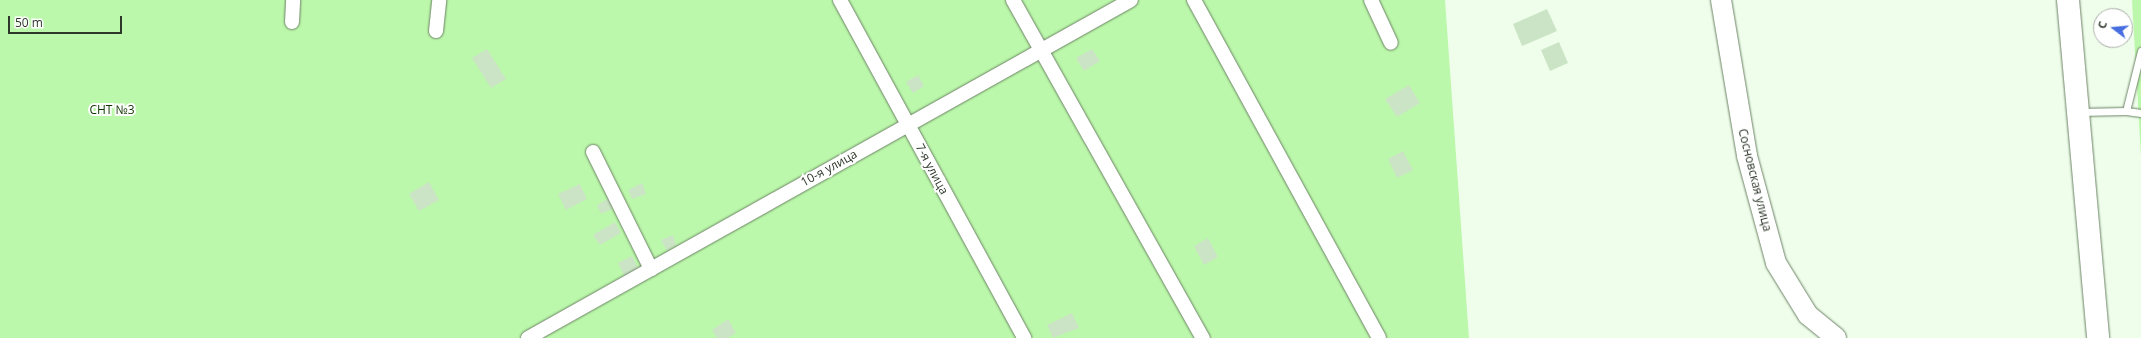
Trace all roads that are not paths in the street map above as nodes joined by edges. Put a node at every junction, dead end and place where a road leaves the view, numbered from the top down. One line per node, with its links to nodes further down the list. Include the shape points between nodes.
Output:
1 (293, 0): 10 (street)
2 (439, 0): 11 (street)
3 (840, 0): 18 (street, 7-я улица)
4 (1013, 0): 14 (street)
5 (1131, 0): 14 (street, 10-я улица)
6 (1194, 0): 24 (street)
7 (1370, 0): 12 (street)
8 (1720, 0): 25 (street, Сосновская улица, via 1747,156 1776,263 1808,316)
9 (2068, 0): 16 (main road)
10 (292, 22)
11 (436, 31)
12 (1391, 43)
13 (2141, 51): 15 (lane)
14 (1041, 52): 18 (street, 10-я улица); 23 (street)
15 (2126, 111): 16 (lane); 17 (lane)
16 (2078, 112): 26 (main road)
17 (2141, 113)
18 (908, 124): 20 (street, 10-я улица); 22 (street, 7-я улица)
19 (593, 152): 20 (street)
20 (651, 269): 21 (street, 10-я улица)
21 (528, 338)
22 (1024, 338)
23 (1202, 338)
24 (1379, 338)
25 (1836, 338)
26 (2098, 338)

